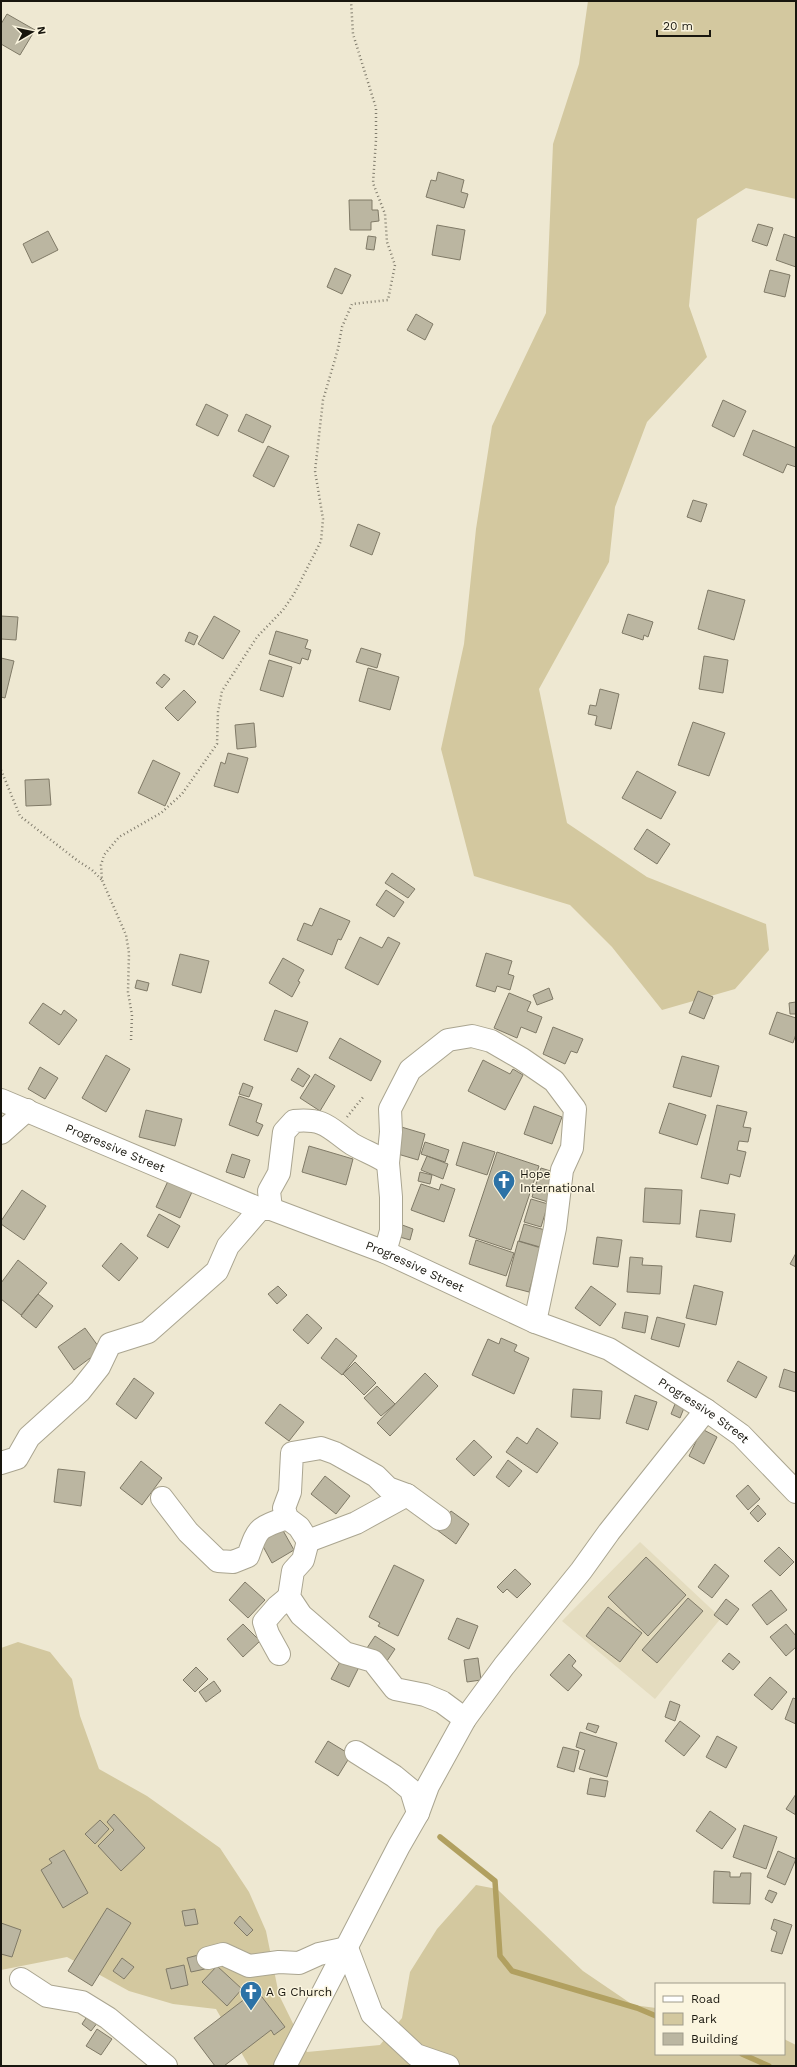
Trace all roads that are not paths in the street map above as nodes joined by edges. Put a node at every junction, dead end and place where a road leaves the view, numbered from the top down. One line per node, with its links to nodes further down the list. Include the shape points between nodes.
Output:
1 (1, 1100): 2 (street, Progressive Street)
2 (26, 1110): 3 (street); 5 (street, Progressive Street)
3 (1, 1133)
4 (388, 1163): 5 (street, via 376,1154 353,1144 324,1123 294,1121 284,1132 279,1173 269,1191); 6 (street, via 391,1231); 7 (street, via 390,1110 410,1070 448,1040 472,1036 491,1041 554,1080 575,1109 572,1148 562,1170 555,1228)
5 (266, 1209): 6 (street, Progressive Street); 9 (street, via 228,1246 217,1271 148,1332 110,1344 99,1367 80,1391 29,1437 17,1458)
6 (385, 1252): 7 (street, Progressive Street)
7 (535, 1322): 8 (street, Progressive Street, via 609,1349)
8 (706, 1410): 10 (street, Progressive Street, via 741,1435); 18 (street)
9 (1, 1463)
10 (796, 1492)
11 (407, 1495): 13 (street, via 388,1488 376,1476 321,1448 292,1453 290,1492 284,1508); 14 (street); 15 (street, via 356,1523)
12 (162, 1498): 13 (street, via 188,1532 218,1561 233,1562 248,1556 256,1534 268,1524)
13 (286, 1518): 15 (street, via 300,1527)
14 (440, 1519)
15 (308, 1541): 16 (street, via 303,1560 292,1571)
16 (290, 1597): 17 (street, via 264,1622); 18 (street, via 301,1615 320,1634 345,1653 373,1661 394,1688 442,1702)
17 (279, 1654)
18 (465, 1719): 20 (street, via 428,1786)
19 (356, 1752): 20 (street, via 411,1790)
20 (418, 1813): 21 (street)
21 (347, 1948): 22 (street, via 319,1954 299,1963 279,1962 249,1966 223,1954); 25 (street); 26 (street, via 372,2014 416,2054)
22 (208, 1958)
23 (21, 1979): 24 (street, via 47,1996 82,2002 108,2018)
24 (166, 2066)
25 (285, 2066)
26 (448, 2066)

